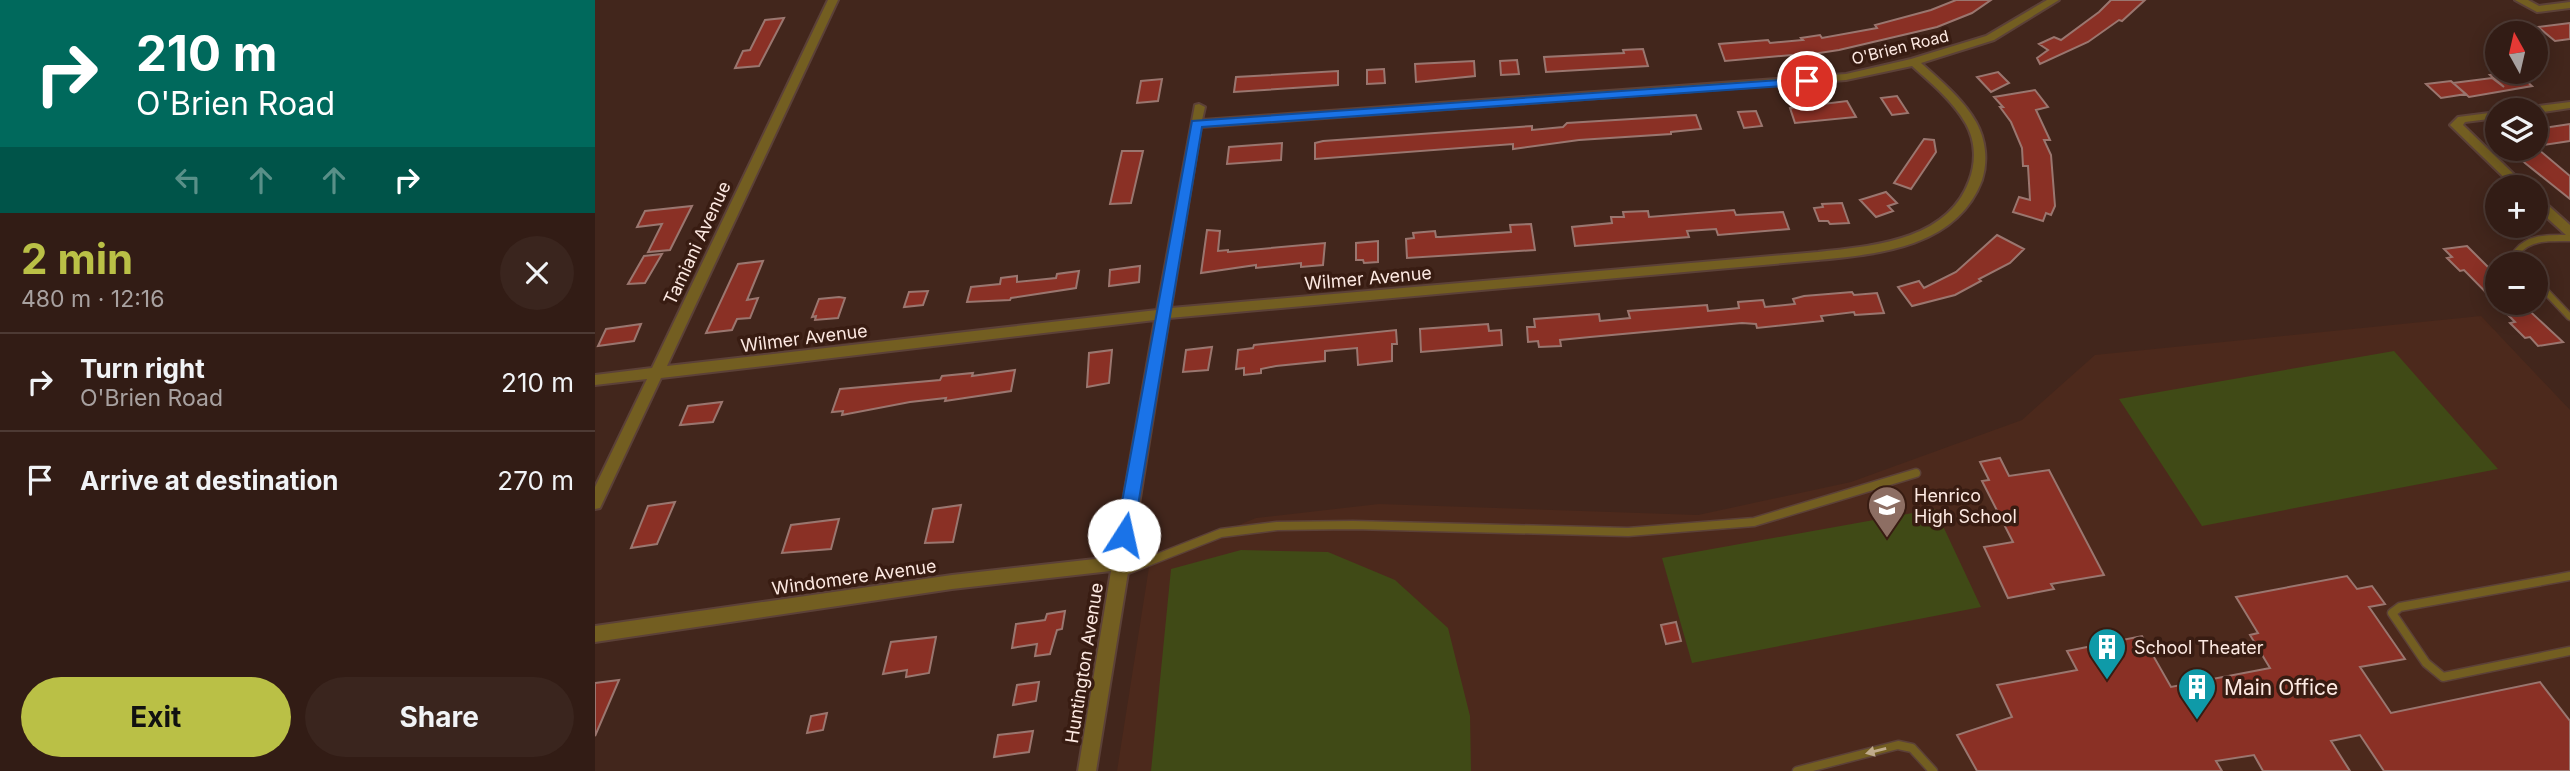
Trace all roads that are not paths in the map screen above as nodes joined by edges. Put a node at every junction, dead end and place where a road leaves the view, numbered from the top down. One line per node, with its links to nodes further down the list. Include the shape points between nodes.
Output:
1 (833, 0): 20 (street, Tamiani Avenue)
2 (2054, 0): 5 (street, O'Brien Road, via 1990,37)
3 (2520, 0): 4 (street, via 2537,9)
4 (2570, 5)
5 (1915, 62): 10 (street, O'Brien Road, via 1807,81); 18 (street, Wilmer Avenue, via 1969,120 1980,154 1977,180 1963,206 1911,240 1853,253)
6 (2570, 105): 8 (street)
7 (1199, 107): 10 (street, Huntington Avenue)
8 (2548, 108)
9 (2485, 116): 11 (street, via 2462,119 2456,125)
10 (1196, 124): 18 (street, Huntington Avenue)
11 (2485, 153)
12 (2494, 161): 13 (street)
13 (2508, 175)
14 (2548, 213): 15 (street)
15 (2570, 235): 16 (lane, via 2521,246)
16 (2517, 252)
17 (2548, 294): 19 (lane)
18 (1163, 314): 20 (street, Wilmer Avenue); 24 (street, Huntington Avenue)
19 (2570, 317)
20 (655, 373): 21 (street, Wilmer Avenue); 23 (street, Tamiani Avenue)
21 (595, 380)
22 (1916, 473): 24 (lane, via 1754,522 1628,532 1277,526 1221,533)
23 (595, 503)
24 (1119, 568): 26 (street, Windomere Avenue, via 952,582); 28 (street, Huntington Avenue)
25 (2570, 576): 27 (lane, via 2400,607 2392,613 2425,663 2443,677)
26 (595, 634)
27 (2570, 651)
28 (1087, 771)
29 (1797, 771): 30 (lane, one-way to 29, via 1912,748 1898,746)
30 (1933, 771)

